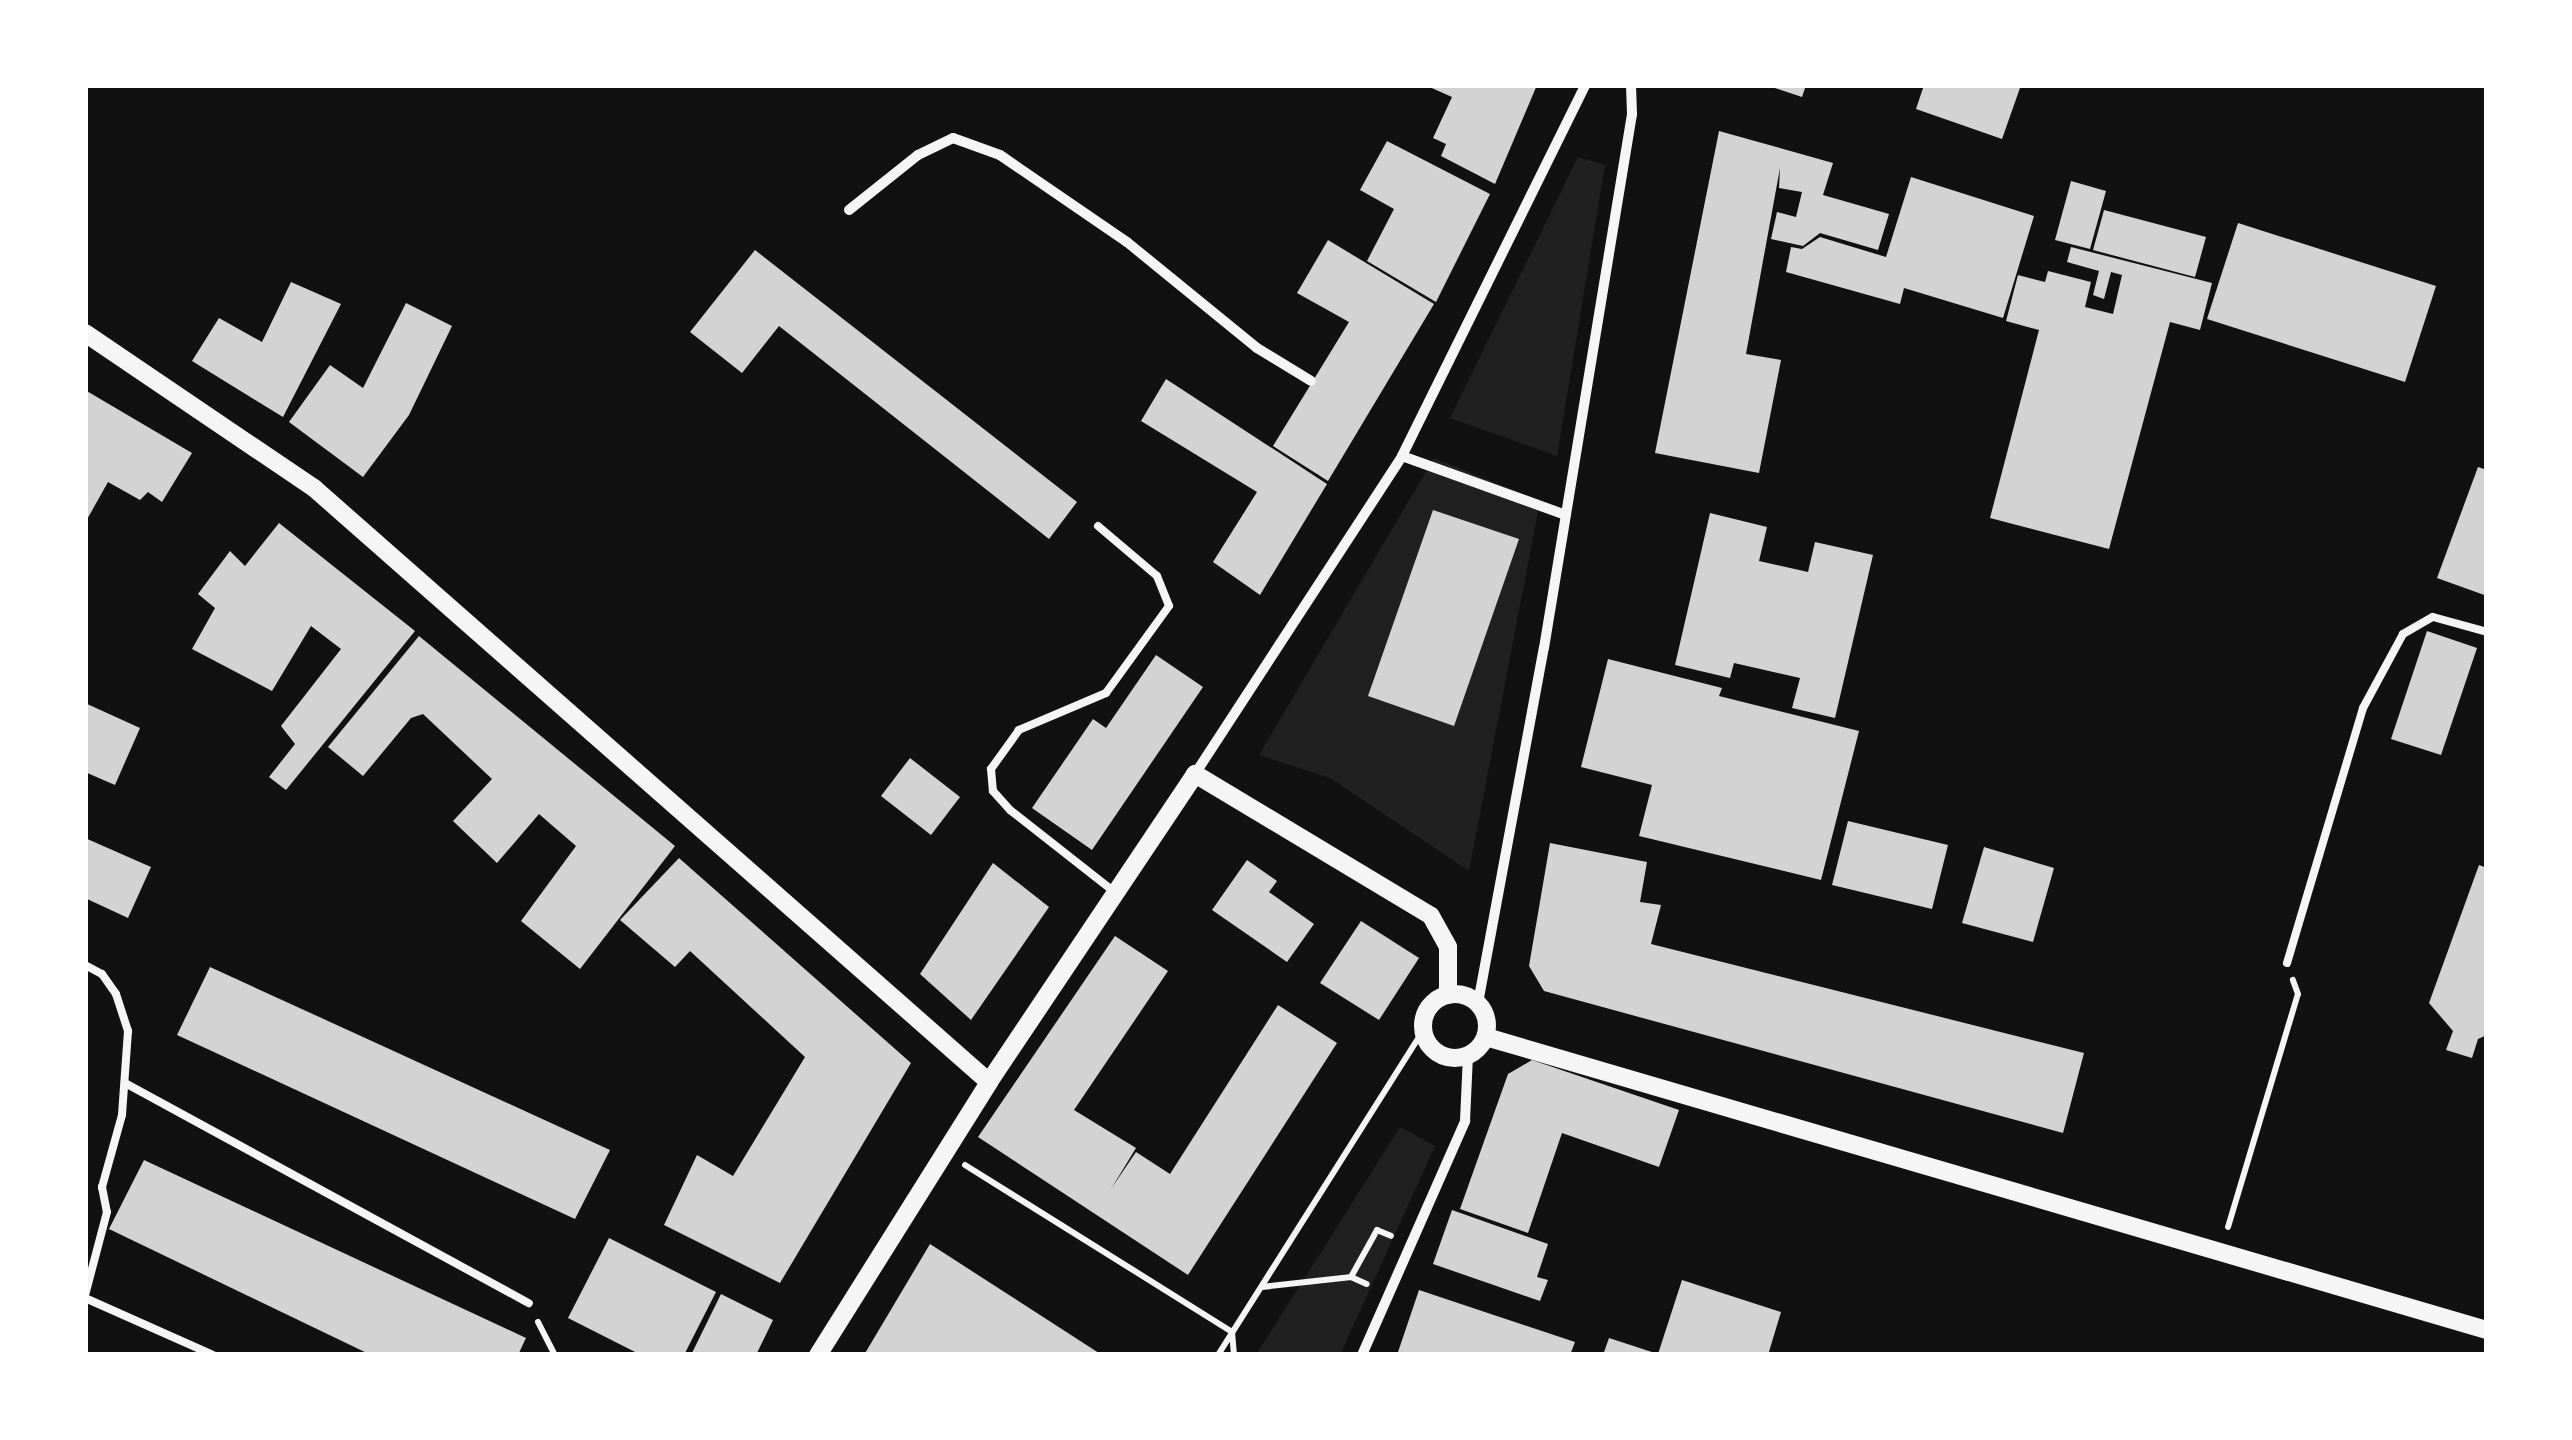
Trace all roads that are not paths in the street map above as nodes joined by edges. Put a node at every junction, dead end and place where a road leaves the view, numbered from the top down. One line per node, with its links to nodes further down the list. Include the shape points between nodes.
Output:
1 (1585, 85): 6 (street)
2 (1632, 85): 7 (street)
3 (849, 210): 5 (street, via 918,154 954,138 1000,154 1127,242 1256,348)
4 (85, 333): 18 (street, via 314,488)
5 (1311, 381)
6 (1402, 456): 7 (street); 10 (street)
7 (1566, 515): 15 (street)
8 (1098, 526): 11 (lane, via 1157,576 1169,606 1106,694 1019,730 991,769 993,792 1010,810)
9 (2487, 632): 12 (lane, via 2432,617 2403,634 2362,708)
10 (1196, 774): 11 (street); 14 (street, via 1431,916 1448,947)
11 (1116, 893): 18 (street)
12 (2287, 962)
13 (85, 965): 19 (lane, via 102,974 116,994 128,1031)
14 (1448, 995): 15 (street); 17 (street, via 1426,1011 1423,1031 1440,1055)
15 (1478, 1003): 16 (street)
16 (1486, 1037): 17 (street); 22 (street)
17 (1468, 1056): 23 (street, via 1465,1122)
18 (989, 1082): 25 (street)
19 (125, 1084): 20 (lane, via 102,1187 106,1212); 21 (lane)
20 (85, 1296): 24 (lane)
21 (529, 1303)
22 (2487, 1330)
23 (1365, 1354)
24 (213, 1355)
25 (818, 1355)

